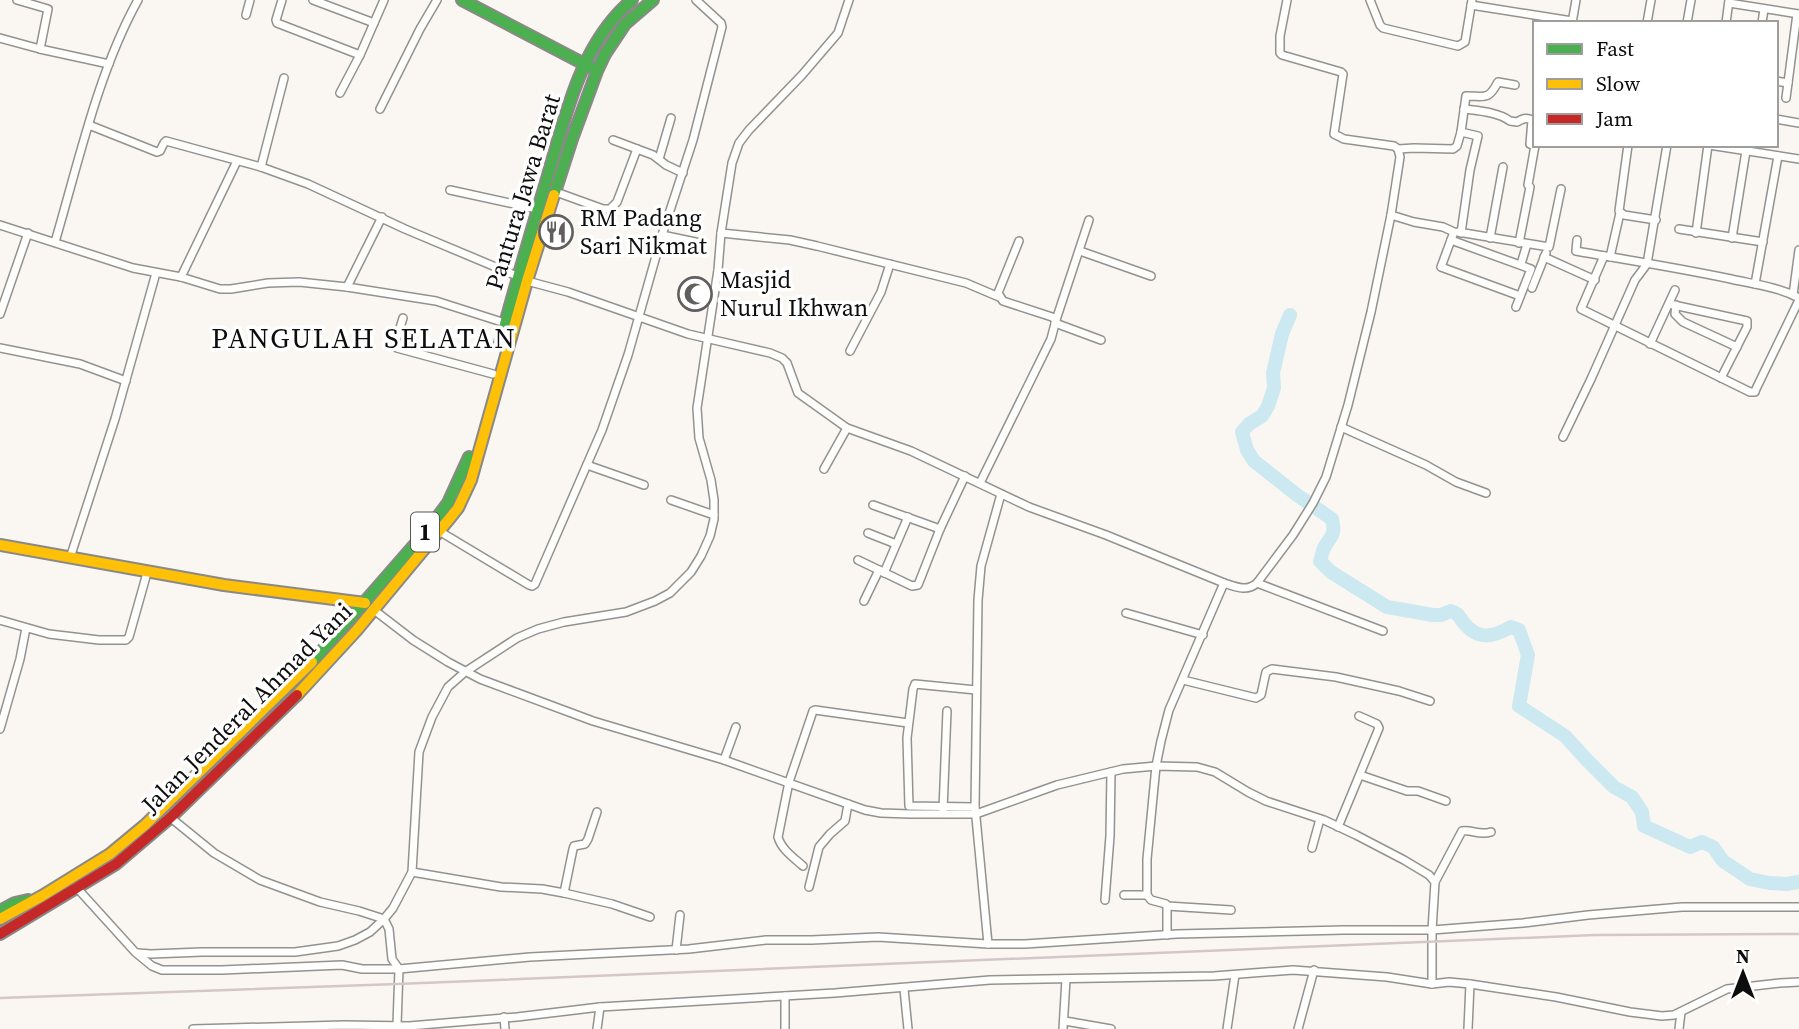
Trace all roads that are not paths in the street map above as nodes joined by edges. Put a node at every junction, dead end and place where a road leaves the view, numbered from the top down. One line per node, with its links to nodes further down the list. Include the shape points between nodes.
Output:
1 (17, 0): 31 (street, via 48,9)
2 (138, 0): 33 (street)
3 (250, 0): 22 (street)
4 (282, 0): 32 (street, via 277,23)
5 (313, 0): 29 (street)
6 (384, 0): 29 (street)
7 (438, 0): 43 (street)
8 (462, 0): 34 (main road)
9 (632, 0): 34 (main road, Pantura Jawa Barat / 1, via 602,32)
10 (653, 0): 35 (main road, Jalan Jenderal Ahmad Yani / 1, via 625,24)
11 (696, 0): 65 (street, via 722,27)
12 (849, 0): 78 (street, via 830,44 740,143 732,163)
13 (1287, 0): 57 (street, via 1280,53 1343,74 1334,134)
14 (1370, 0): 19 (street, via 1383,28 1458,46 1465,42)
15 (1576, 0): 24 (street)
16 (1651, 0): 25 (street)
17 (1691, 0): 26 (street)
18 (1729, 1): 20 (street); 27 (street)
19 (1472, 2): 23 (street)
20 (1764, 9): 21 (street); 28 (street)
21 (1798, 14): 38 (street)
22 (246, 15)
23 (1567, 21)
24 (1572, 21)
25 (1647, 21)
26 (1687, 21)
27 (1726, 21)
28 (1762, 21)
29 (374, 23): 32 (street)
30 (0, 38): 31 (street)
31 (40, 49): 33 (street)
32 (360, 55): 40 (street)
33 (109, 64): 47 (street)
34 (585, 65): 35 (main road); 69 (main road, Pantura Jawa Barat / 1)
35 (597, 71): 68 (main road, Jalan Jenderal Ahmad Yani / 1)
36 (284, 78): 63 (street)
37 (1778, 81): 38 (street)
38 (1788, 83): 41 (street)
39 (1515, 85): 42 (street, via 1498,82 1489,95 1466,96)
40 (340, 93)
41 (1786, 98)
42 (1464, 109): 48 (street); 50 (street, via 1510,121 1532,120)
43 (380, 110)
44 (671, 118): 60 (street)
45 (1778, 119): 46 (street)
46 (1799, 122)
47 (89, 125): 62 (street, via 157,152 166,141); 85 (street)
48 (1461, 132): 57 (street, via 1453,149); 81 (street, via 1478,136)
49 (613, 141): 56 (street)
50 (1533, 145)
51 (1535, 147): 89 (street)
52 (1628, 147): 70 (street)
53 (1667, 147): 73 (street)
54 (1708, 147): 79 (street)
55 (1721, 147): 58 (street)
56 (637, 149): 60 (street); 68 (street, via 617,202 610,209)
57 (1398, 149): 71 (street)
58 (1746, 151): 59 (street); 83 (street)
59 (1778, 156): 61 (street); 87 (street)
60 (659, 159): 65 (street)
61 (1799, 159)
62 (237, 161): 63 (street); 99 (street)
63 (261, 167): 72 (street)
64 (1503, 167): 82 (street)
65 (683, 173): 80 (street)
66 (1561, 189): 89 (street, via 1549,247)
67 (450, 190): 69 (street)
68 (556, 192): 100 (main road, Jalan Jenderal Ahmad Yani / 1)
69 (538, 209): 100 (main road, Pantura Jawa Barat / 1)
70 (1620, 213): 73 (street); 92 (street)
71 (1391, 215): 81 (street, via 1443,227); 126 (street)
72 (382, 217): 100 (street); 103 (street)
73 (1656, 219): 95 (street)
74 (1089, 220): 91 (street)
75 (0, 225): 77 (street)
76 (1679, 229): 79 (street)
77 (28, 233): 85 (street); 111 (street)
78 (721, 233): 93 (street, via 790,240); 117 (street)
79 (1696, 233): 83 (street)
80 (662, 235): 88 (street); 112 (street)
81 (1455, 235): 82 (street); 94 (street); 106 (street, via 1441,267)
82 (1490, 238): 89 (street)
83 (1732, 238): 87 (street)
84 (1577, 240): 92 (street, via 1576,251)
85 (55, 242): 97 (street)
86 (1019, 242): 107 (street)
87 (1763, 242): 102 (street)
88 (700, 243)
89 (1523, 243): 94 (street)
90 (1799, 250): 96 (street)
91 (1080, 251): 98 (street); 114 (street)
92 (1607, 256): 95 (street); 101 (street)
93 (890, 264): 107 (street); 122 (street, via 881,292)
94 (1521, 264): 106 (street, via 1531,268)
95 (1647, 264): 102 (street); 116 (street)
96 (1798, 267): 108 (street)
97 (156, 273): 99 (street); 125 (street)
98 (1151, 276)
99 (181, 277): 103 (street, via 220,289 299,282)
100 (523, 279): 112 (street); 115 (main road, Pantura Jawa Barat / 1); 141 (main road, Jalan Jenderal Ahmad Yani / 1, via 471,480 458,508)
101 (1595, 280): 104 (street, via 1546,253); 116 (street, via 1581,309)
102 (1755, 284): 108 (street)
103 (347, 287): 115 (street, via 436,301)
104 (1532, 288)
105 (1675, 290): 109 (street)
106 (1521, 296): 110 (street)
107 (999, 297): 114 (street)
108 (1797, 297): 124 (street, via 1755,391)
109 (1672, 304): 119 (street); 120 (street, via 1683,322); 120 (street, via 1747,321)
110 (1516, 307)
111 (0, 314)
112 (638, 317): 117 (street); 129 (street)
113 (403, 318): 123 (street, via 397,348)
114 (1055, 321): 118 (street); 132 (street, via 1051,339)
115 (505, 323): 123 (main road, Pantura Jawa Barat / 1)
116 (1614, 326): 119 (street); 128 (street)
117 (706, 338): 127 (street, via 782,358 798,393); 138 (street, via 696,408)
118 (1101, 340)
119 (1650, 344): 124 (street)
120 (1737, 346): 124 (street)
121 (0, 348): 125 (street, via 80,364)
122 (850, 351)
123 (493, 374): 152 (main road, Pantura Jawa Barat / 1, via 456,488)
124 (1721, 378)
125 (126, 381): 145 (street)
126 (1341, 427): 134 (street); 150 (street, via 1313,503)
127 (847, 428): 130 (street); 131 (street)
128 (1563, 437)
129 (587, 465): 133 (street); 141 (street, via 532,586)
130 (824, 469)
131 (965, 475): 132 (street); 140 (street)
132 (980, 484): 135 (street)
133 (644, 485)
134 (1486, 493)
135 (1001, 494): 149 (street); 160 (street, via 978,584)
136 (671, 500): 138 (street)
137 (873, 505): 139 (street)
138 (714, 515): 158 (street, via 701,556 670,593 626,612 538,629)
139 (908, 517): 140 (street); 143 (street)
140 (940, 529): 147 (street, via 918,585)
141 (439, 531): 152 (main road, Jalan Jenderal Ahmad Yani / 1)
142 (868, 533): 143 (street)
143 (896, 544): 147 (street)
144 (0, 545): 145 (main road)
145 (70, 558): 148 (main road)
146 (858, 561): 147 (street)
147 (881, 571): 151 (street)
148 (147, 573): 152 (main road); 155 (street, via 126,639 70,637)
149 (1224, 583): 150 (street, via 1244,589); 157 (street)
150 (1257, 583): 156 (street)
151 (864, 601)
152 (369, 607): 158 (street); 178 (main road, Jalan Jenderal Ahmad Yani / 1, via 312,680); 185 (main road, Pantura Jawa Barat / 1, via 172,800 110,855)
153 (1126, 613): 157 (street)
154 (0, 620): 155 (street)
155 (26, 628): 166 (street)
156 (1383, 631)
157 (1203, 635): 159 (street)
158 (465, 672): 167 (street, via 593,720); 184 (street, via 441,699 419,752)
159 (1183, 680): 161 (street, via 1256,698 1265,685 1266,672 1272,669 1336,677); 168 (street, via 1165,723)
160 (976, 690): 164 (street, via 915,684); 175 (street)
161 (1430, 701)
162 (947, 711): 176 (street)
163 (1359, 716): 170 (street, via 1379,726)
164 (908, 723): 171 (street, via 815,710); 174 (street)
165 (736, 727): 167 (street)
166 (0, 729)
167 (724, 760): 171 (street)
168 (1156, 766): 169 (street); 179 (street, via 1215,772 1266,801); 191 (street)
169 (1111, 772): 175 (street); 193 (street)
170 (1360, 775): 172 (street); 180 (street)
171 (789, 782): 173 (street); 183 (street, via 778,837)
172 (1446, 801)
173 (848, 804): 174 (street, via 881,813); 187 (street, via 845,821 820,847)
174 (910, 810): 176 (street)
175 (976, 810): 176 (street); 205 (street)
176 (943, 811)
177 (597, 812): 189 (street, via 585,844 574,846)
178 (170, 818): 188 (main road, Jalan Jenderal Ahmad Yani / 1, via 117,864); 201 (street, via 199,843 261,880)
179 (1320, 819): 180 (street); 182 (street)
180 (1338, 827): 186 (street, via 1404,860)
181 (1491, 832): 186 (street, via 1462,830)
182 (1312, 848)
183 (803, 866)
184 (412, 872): 189 (street); 201 (street)
185 (69, 880): 188 (street); 192 (main road, Pantura Jawa Barat / 1)
186 (1435, 882): 202 (street)
187 (808, 887)
188 (78, 889): 192 (main road, Jalan Jenderal Ahmad Yani / 1); 207 (street)
189 (564, 893): 199 (street)
190 (1124, 895): 191 (street)
191 (1147, 895): 194 (street)
192 (42, 900): 197 (main road, via 21,901); 200 (main road, Pantura Jawa Barat / 1); 203 (main road, Jalan Jenderal Ahmad Yani / 1)
193 (1105, 900)
194 (1167, 906): 196 (street); 204 (street)
195 (1799, 907): 202 (street, via 1682,907)
196 (1231, 910)
197 (0, 911)
198 (680, 915): 206 (street)
199 (650, 917)
200 (0, 919)
201 (384, 919): 207 (street, via 355,940 316,950); 208 (street, via 392,959)
202 (1432, 930): 204 (street); 213 (street)
203 (0, 934)
204 (1167, 935): 205 (street)
205 (988, 944): 206 (street, via 878,937 747,941)
206 (676, 950): 208 (street)
207 (135, 952): 208 (street, via 162,970 342,965)
208 (399, 969): 220 (street)
209 (1314, 970): 210 (street); 213 (street); 231 (street)
210 (1235, 975): 211 (street); 230 (street)
211 (1066, 979): 215 (street); 221 (street)
212 (1799, 982): 218 (street, via 1727,989)
213 (1432, 984): 214 (street)
214 (1470, 984): 218 (street, via 1650,1016); 232 (street)
215 (904, 989): 216 (street); 228 (street)
216 (785, 996): 217 (street); 227 (street)
217 (600, 1007): 219 (street); 226 (street)
218 (1681, 1012): 233 (street)
219 (504, 1017): 220 (street); 225 (street)
220 (397, 1025): 222 (street)
221 (1064, 1025): 229 (street)
222 (344, 1027): 223 (street)
223 (291, 1028): 224 (street)
224 (193, 1029)
225 (505, 1029)
226 (597, 1029)
227 (785, 1029)
228 (908, 1029)
229 (1111, 1029)
230 (1227, 1029)
231 (1298, 1029)
232 (1468, 1029)
233 (1679, 1029)

